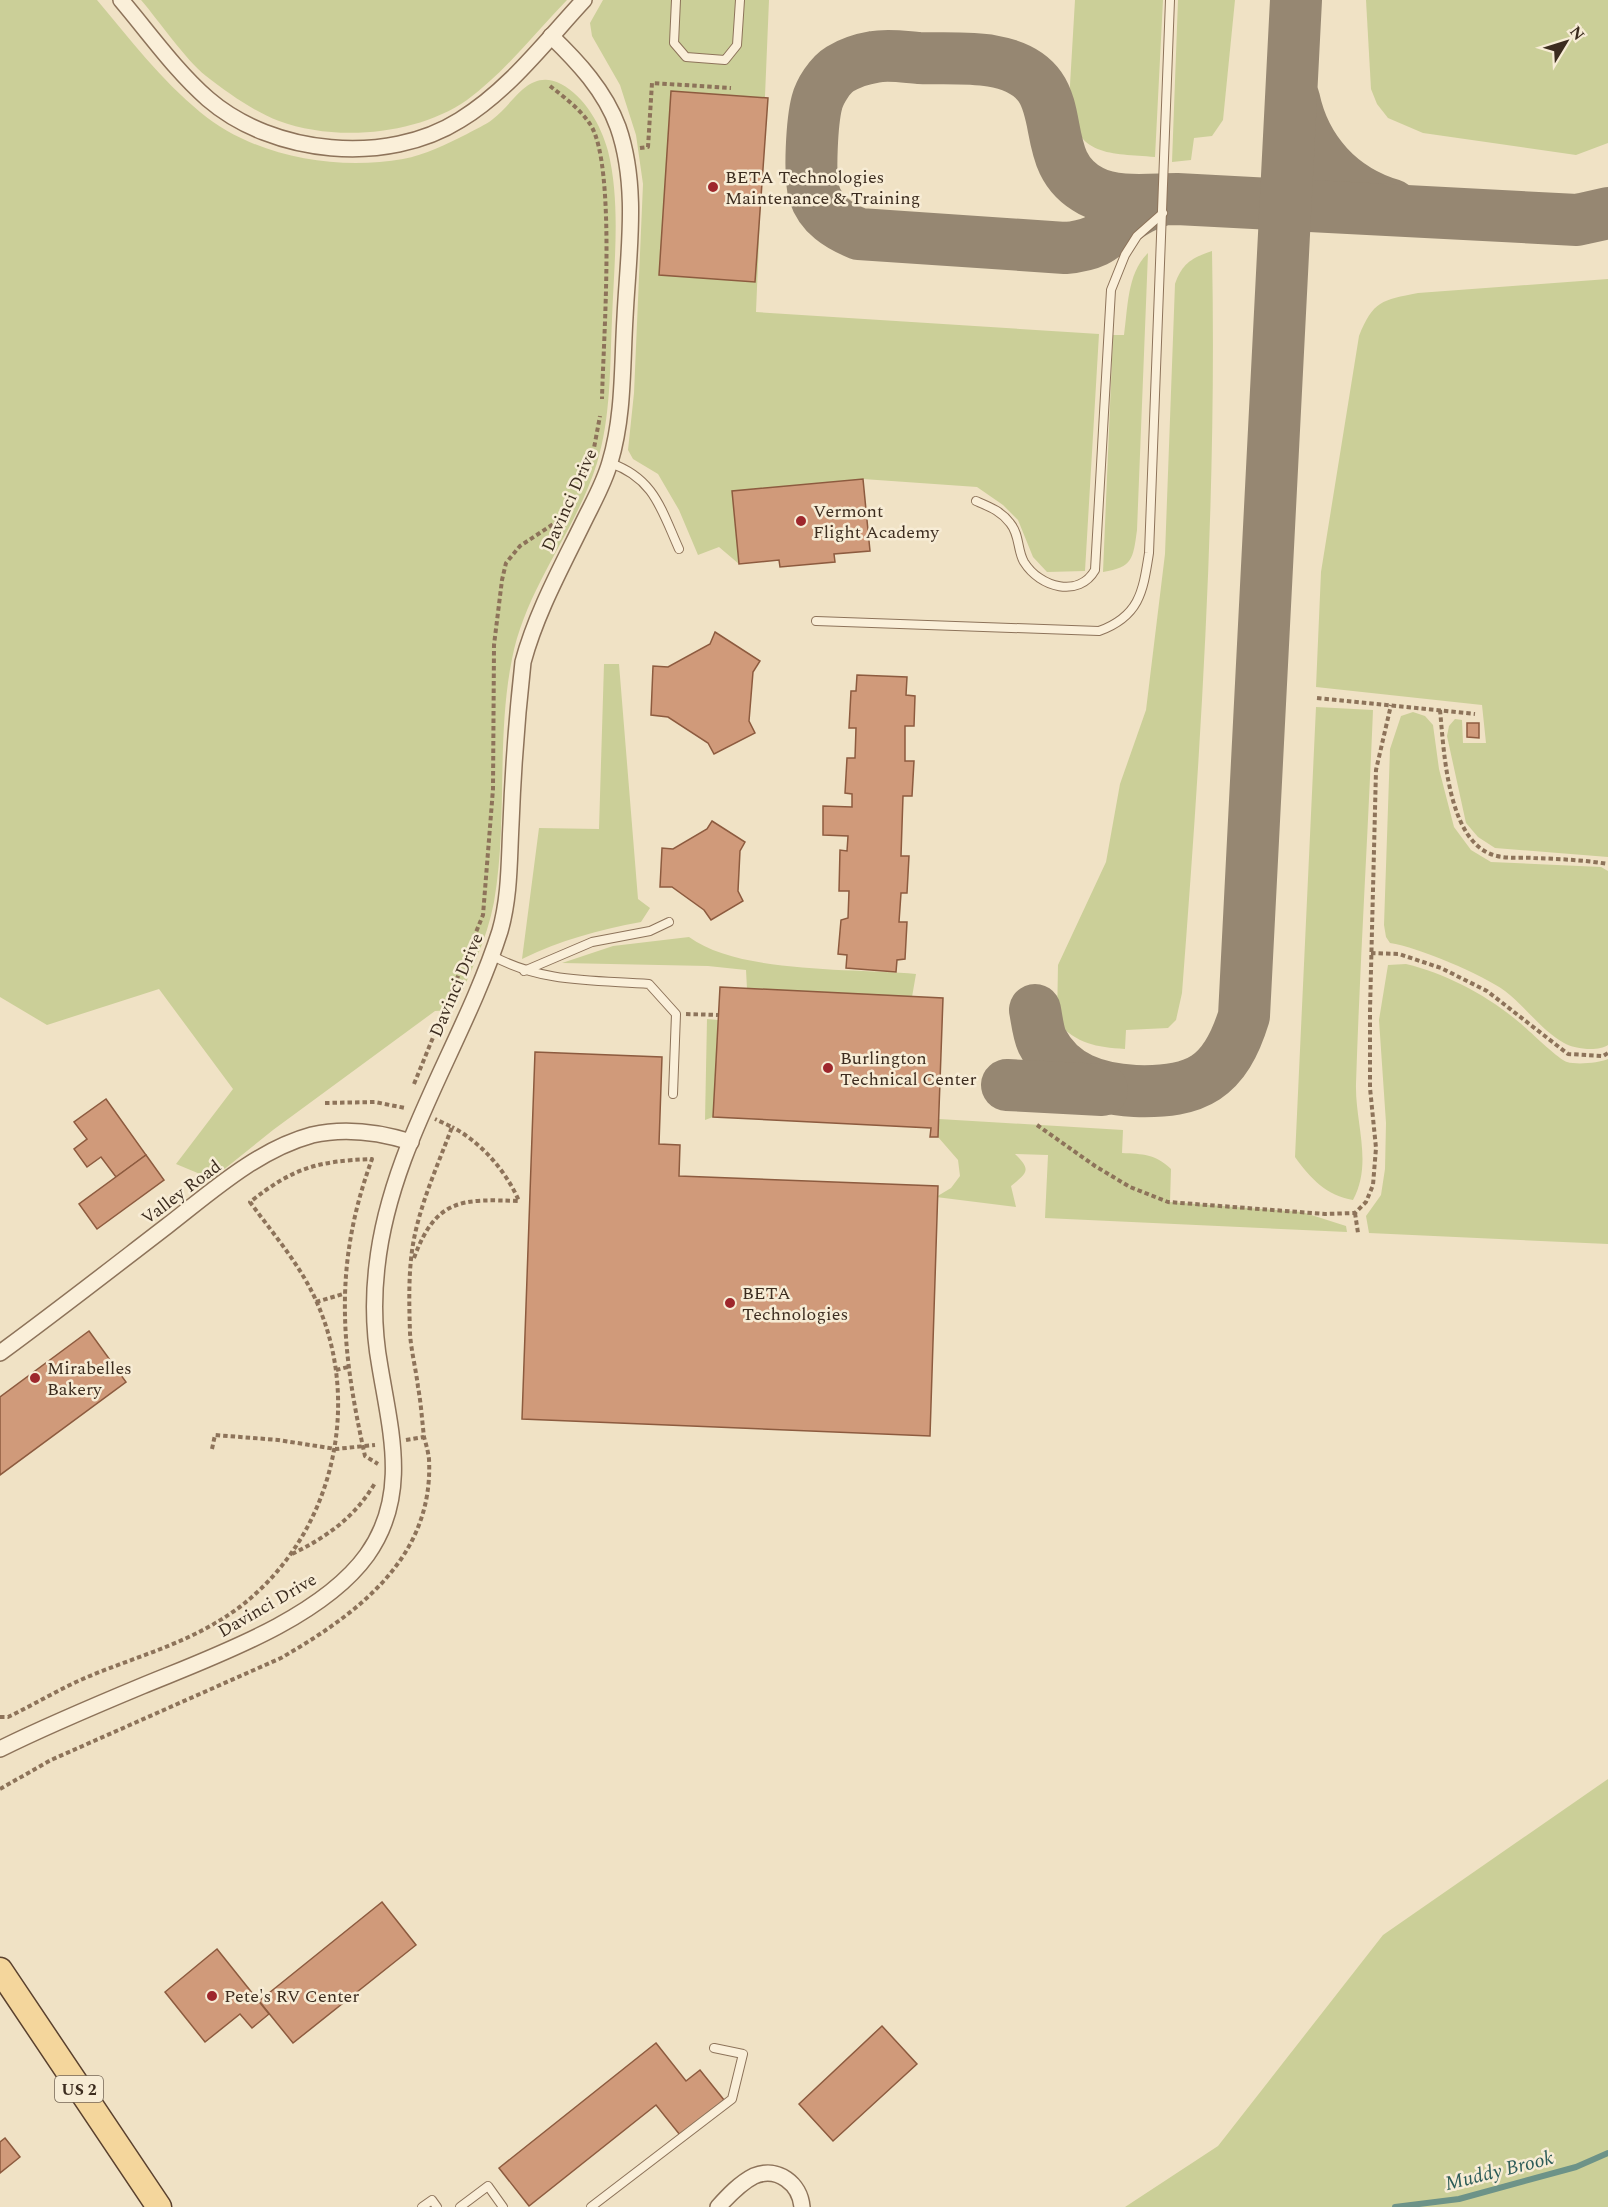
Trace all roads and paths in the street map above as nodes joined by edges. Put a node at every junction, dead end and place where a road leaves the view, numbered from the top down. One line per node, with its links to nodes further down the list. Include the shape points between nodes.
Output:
1 (121, 0): 6 (street, via 183,75 224,111 272,136 330,148 396,144 459,121 506,85)
2 (584, 0): 6 (street)
3 (676, 0): 4 (lane, via 674,43 686,57 725,60 737,45)
4 (740, 0)
5 (1170, 0): 11 (lane)
6 (551, 36): 9 (street, Davinci Drive, via 604,100)
7 (550, 86): 10 (path, via 591,125)
8 (731, 88): 9 (path, via 652,83 648,147)
9 (624, 150): 10 (path); 12 (street, Davinci Drive, via 629,184 621,394)
10 (601, 158): 13 (path, via 605,216 602,407 594,448)
11 (1163, 213): 14 (lane, via 1137,236 1111,290 1095,570 1090,579 1082,586 1059,588 1035,575 1023,560 1020,540 1011,524 998,510); 17 (lane, via 1149,553 1143,587 1128,615 1099,631)
12 (610, 463): 16 (lane, via 638,475 649,487); 25 (street, Davinci Drive, via 532,628 523,662 508,889)
13 (577, 494)
14 (976, 501)
15 (573, 502): 30 (path, via 561,519 520,546 506,563 495,645 493,789 483,915)
16 (679, 549)
17 (816, 621)
18 (1317, 698): 19 (path)
19 (1391, 705): 20 (path); 24 (path, via 1376,770)
20 (1440, 710): 21 (path); 22 (path, via 1446,765 1458,816 1474,843 1496,856)
21 (1475, 714)
22 (1608, 864)
23 (669, 922): 26 (lane, via 592,942)
24 (1371, 953): 29 (path, via 1399,954 1441,968 1487,991 1568,1054); 39 (path, via 1371,1088 1376,1148 1373,1185 1366,1202)
25 (491, 956): 26 (lane); 35 (street, Davinci Drive)
26 (524, 971): 27 (lane, via 545,977 649,984)
27 (676, 1014): 28 (path); 31 (lane)
28 (718, 1015)
29 (1608, 1053)
30 (413, 1087)
31 (673, 1094)
32 (409, 1098): 34 (path)
33 (325, 1103): 34 (path, via 375,1102)
34 (405, 1108): 35 (path)
35 (423, 1114): 37 (path); 38 (street, Davinci Drive)
36 (1037, 1125): 39 (path, via 1095,1166 1168,1202)
37 (452, 1126): 41 (path, via 426,1196); 41 (path, via 509,1179 519,1201 473,1199 453,1206 437,1216 422,1237)
38 (411, 1142): 44 (street, Valley Road, via 387,1134 340,1131 314,1135 267,1154); 48 (street, Davinci Drive, via 382,1236 376,1287 380,1365)
39 (1355, 1213): 40 (path)
40 (1358, 1233)
41 (412, 1263): 47 (path, via 410,1335)
42 (343, 1294): 43 (path); 43 (path, via 352,1224 372,1159 311,1166 277,1181 250,1202); 45 (path)
43 (316, 1302): 46 (path)
44 (0, 1353)
45 (348, 1367): 46 (path); 49 (path)
46 (336, 1370): 51 (path)
47 (424, 1437): 48 (path); 57 (path, via 429,1458 420,1521 393,1573 351,1612 315,1638 261,1668 72,1750)
48 (394, 1441): 49 (path); 56 (street, Davinci Drive, via 396,1475 387,1516 367,1555 335,1587 249,1641)
49 (362, 1447): 51 (path); 52 (path, via 364,1456 382,1466)
50 (212, 1449): 51 (path, via 215,1435)
51 (336, 1449): 54 (path, via 314,1517)
52 (379, 1473)
53 (377, 1480): 54 (path, via 366,1498 337,1528)
54 (292, 1554): 55 (path, via 258,1592 187,1639 77,1682 8,1717)
55 (0, 1717)
56 (0, 1749)
57 (0, 1789)
58 (0, 1970): 60 (main road, US 2)
59 (714, 2048): 65 (lane, via 742,2054 732,2099)
60 (159, 2207)
61 (422, 2207): 62 (lane, via 432,2200)
62 (437, 2207)
63 (460, 2207): 64 (lane, via 488,2187)
64 (503, 2207)
65 (591, 2207)
66 (718, 2207): 67 (street, via 755,2176 776,2173 791,2181 801,2196)
67 (802, 2207)

